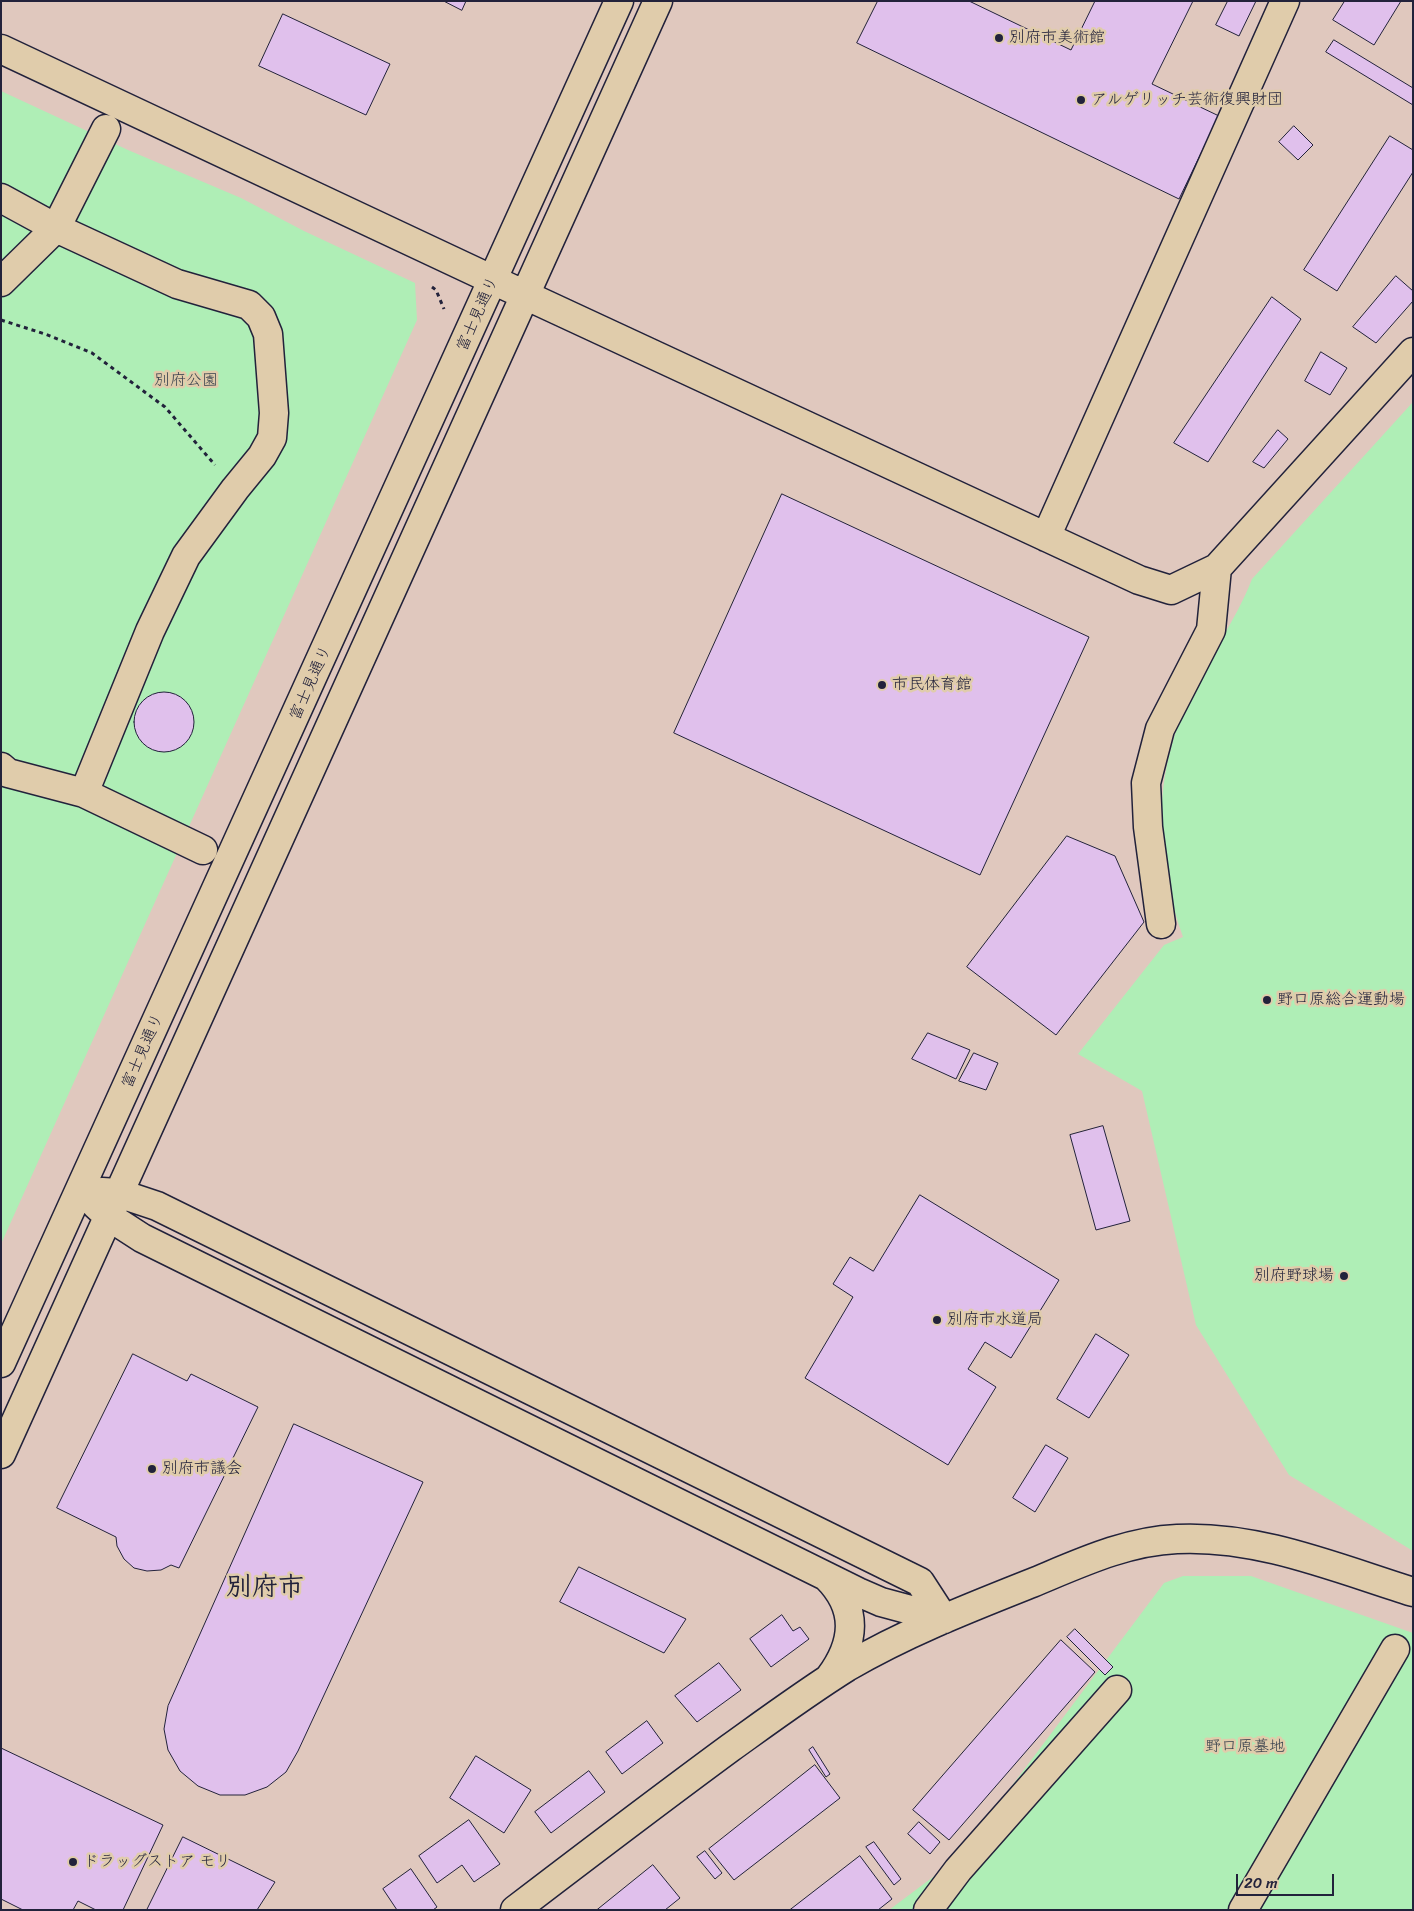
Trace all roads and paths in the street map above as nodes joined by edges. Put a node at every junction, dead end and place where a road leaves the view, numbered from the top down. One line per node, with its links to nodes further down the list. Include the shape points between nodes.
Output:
1 (619, 1): 8 (street, 富士見通り)
2 (658, 1): 11 (street)
3 (1286, 1): 16 (street)
4 (1, 49): 8 (street)
5 (106, 129): 7 (street)
6 (1, 198): 7 (street)
7 (56, 228): 9 (street); 15 (street, via 177,284 249,305 261,317 268,334 274,413 272,438)
8 (493, 280): 11 (street); 22 (street, 富士見通り)
9 (1, 282)
10 (430, 285): 12 (path, via 445,308)
11 (525, 295): 16 (street); 23 (street)
12 (440, 317)
13 (1, 320): 15 (path, via 92,354 165,407)
14 (1413, 352): 17 (street)
15 (235, 489): 19 (street, via 186,556 150,631)
16 (1046, 537): 17 (street, via 1139,580 1171,590)
17 (1217, 568): 21 (street, via 1211,630 1160,729 1146,783 1148,827)
18 (3, 771): 19 (street)
19 (84, 793): 20 (street)
20 (203, 850)
21 (1161, 924)
22 (80, 1190): 23 (street); 24 (street, 富士見通り)
23 (113, 1205): 25 (street); 26 (street, via 142,1238); 28 (street, via 157,1206 920,1582)
24 (1, 1363)
25 (1, 1454)
26 (824, 1575): 28 (street, via 881,1602); 30 (street, via 844,1598 850,1635 840,1663)
27 (1413, 1592): 28 (street, via 1247,1543 1174,1539 1135,1545 1099,1556)
28 (944, 1619): 30 (street, via 879,1650)
29 (1395, 1649): 34 (street)
30 (827, 1680): 32 (street, via 663,1797)
31 (1116, 1690): 33 (street, via 958,1870)
32 (516, 1910)
33 (928, 1910)
34 (1243, 1910)

